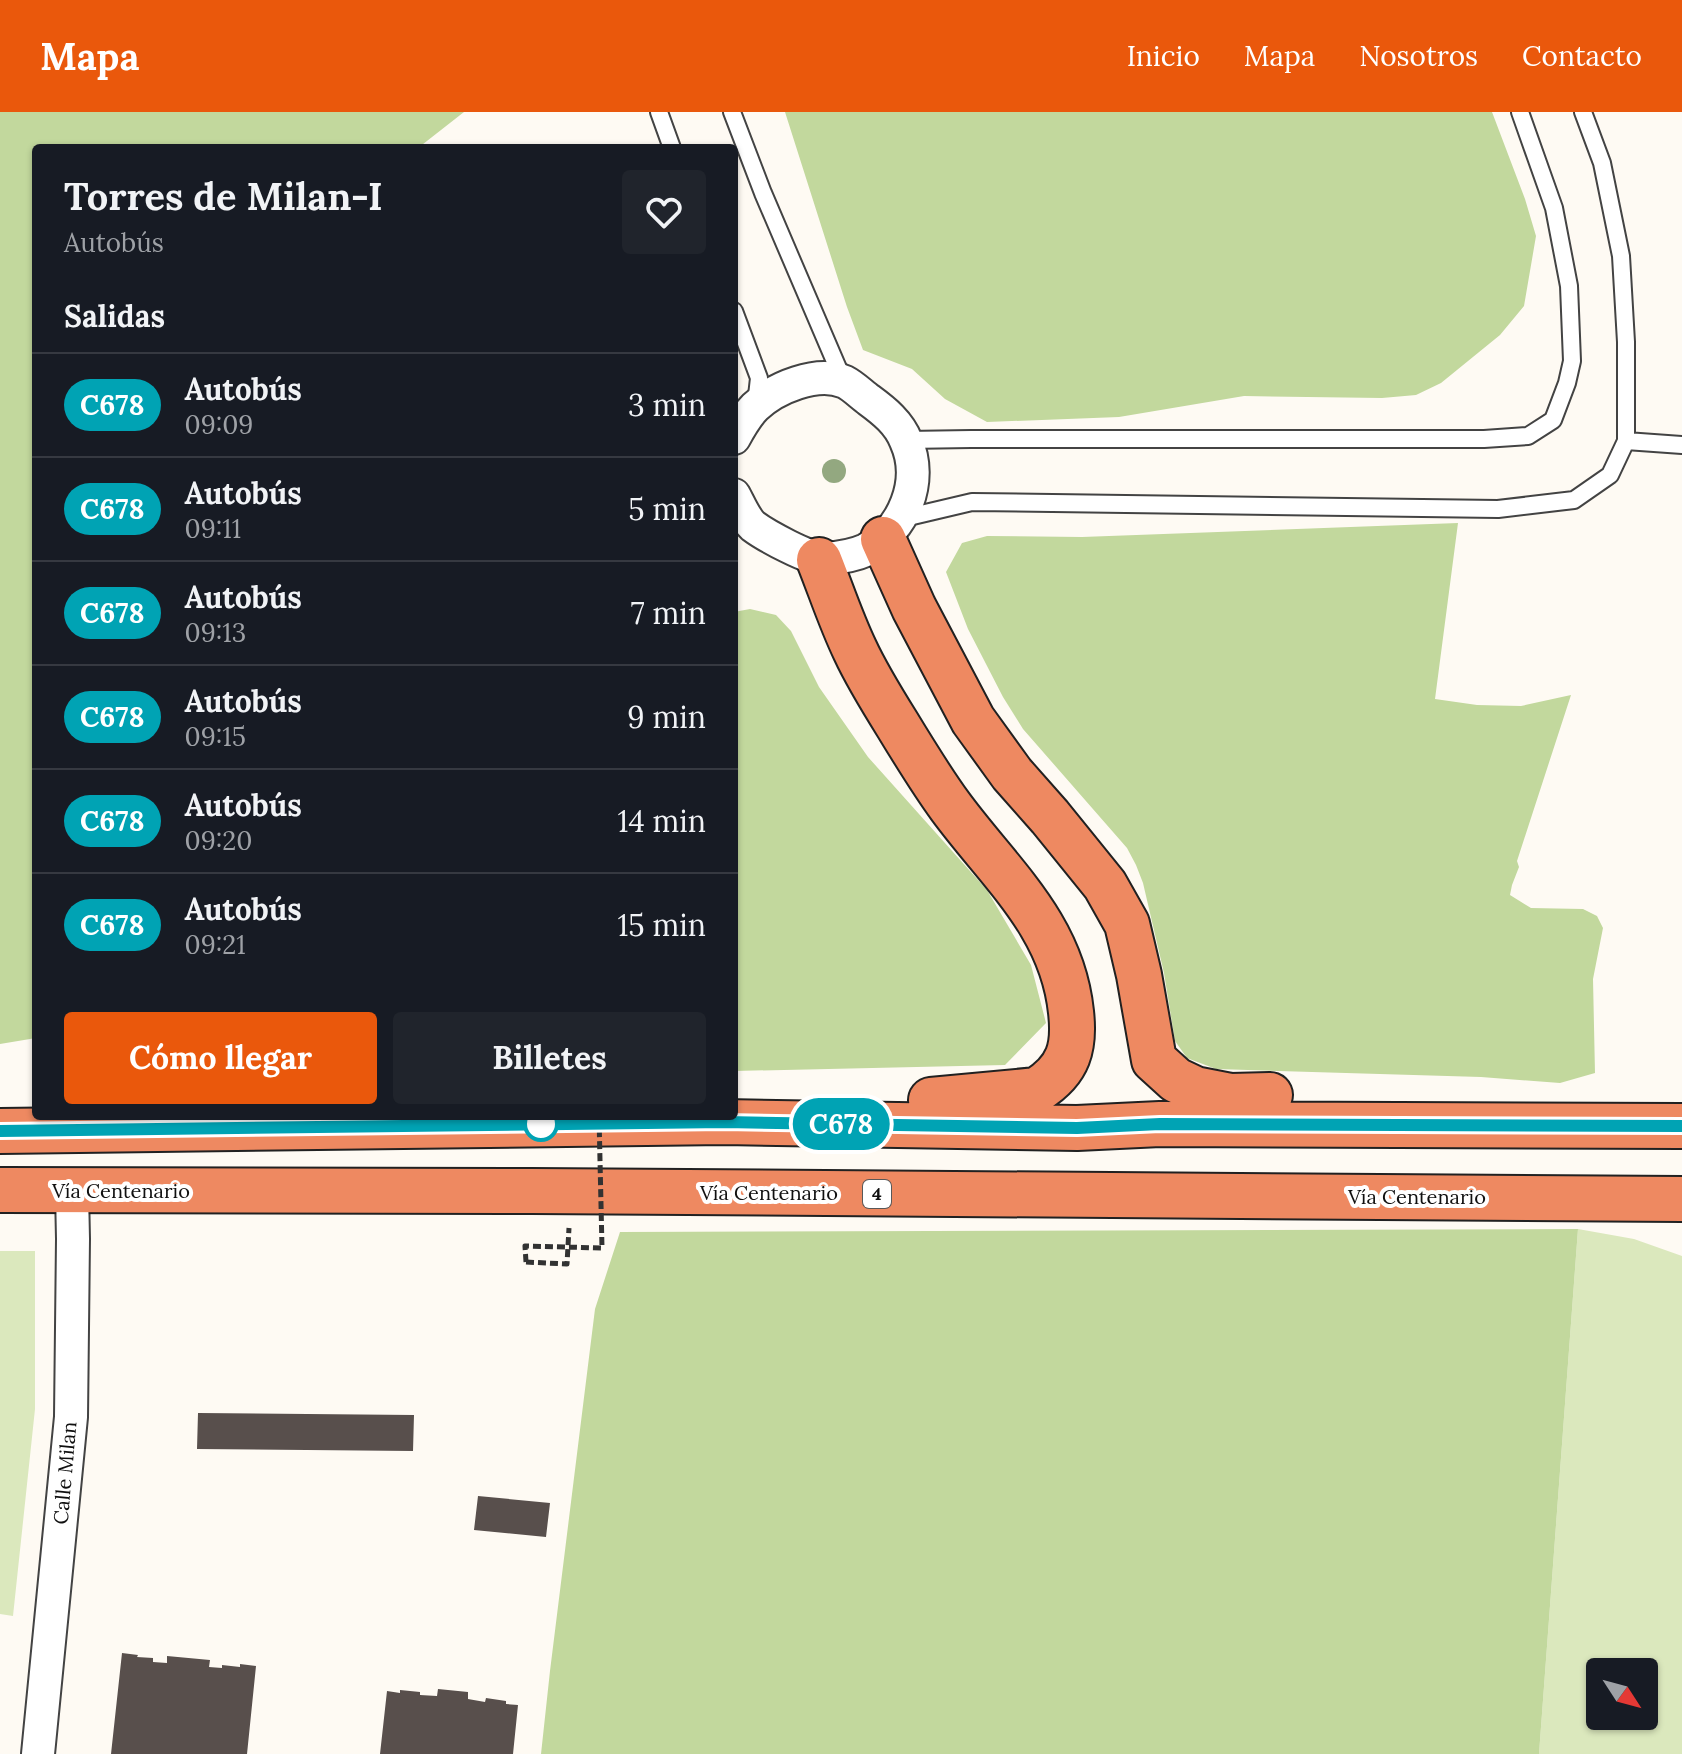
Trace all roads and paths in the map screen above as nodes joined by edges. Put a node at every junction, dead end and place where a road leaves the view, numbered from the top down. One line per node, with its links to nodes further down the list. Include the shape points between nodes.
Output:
1 (659, 112): 5 (lane)
2 (732, 112): 7 (lane)
3 (1520, 112): 10 (lane, via 1554,208 1569,286 1572,352 1553,420 1528,436)
4 (1583, 112): 11 (lane, via 1602,163 1621,256)
5 (671, 144)
6 (738, 322): 8 (lane, via 759,378)
7 (844, 382): 8 (street, via 817,378 792,384); 10 (street, via 892,419)
8 (755, 407): 9 (street)
9 (738, 431)
10 (906, 440): 14 (street, via 913,467 911,494)
11 (1626, 441): 12 (lane); 14 (lane, via 1610,475 1574,500 1498,509 972,502)
12 (1682, 445)
13 (738, 502): 15 (street, via 751,524)
14 (892, 529): 15 (street, via 863,551); 19 (highway, via 914,608 973,720 1105,885 1127,924 1154,1060 1195,1089 1231,1096 1338,1098 1368,1107)
15 (819, 560): 17 (highway, via 855,650 898,726 949,805 1027,901 1054,945 1069,991 1071,1048 1062,1067 1037,1090)
16 (599, 1120): 26 (path, bridge, via 602,1248)
17 (725, 1122): 18 (highway); 19 (highway, via 1077,1128)
18 (79, 1123): 21 (highway)
19 (1397, 1125): 20 (highway)
20 (1682, 1126)
21 (0, 1131)
22 (0, 1190): 23 (highway, Vía Centenario / 4)
23 (72, 1192): 24 (highway, Vía Centenario / 4); 30 (street, Calle Milan, via 71,1417)
24 (1682, 1199)
25 (567, 1224): 29 (path, bridge)
26 (569, 1247)
27 (569, 1247): 28 (path, bridge, via 525,1246 526,1262 567,1264)
28 (569, 1247)
29 (569, 1247)
30 (38, 1754)

